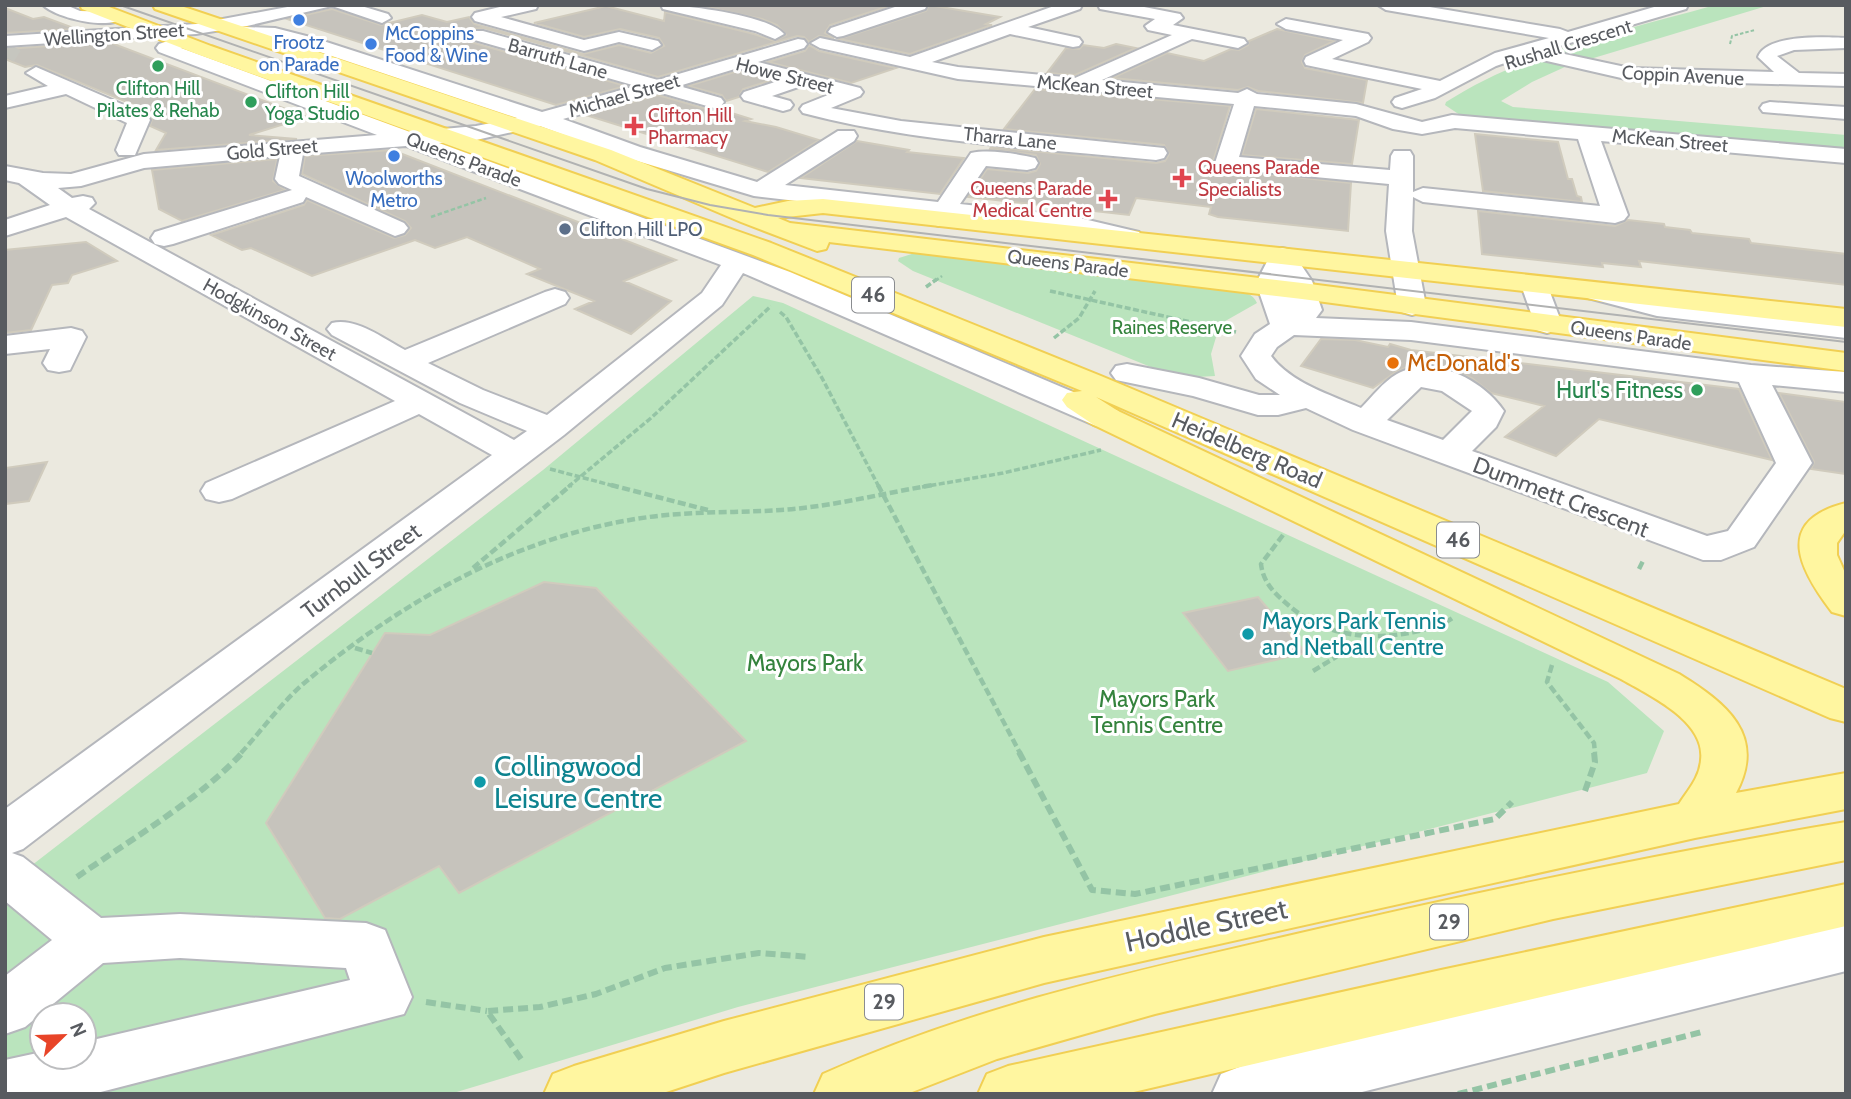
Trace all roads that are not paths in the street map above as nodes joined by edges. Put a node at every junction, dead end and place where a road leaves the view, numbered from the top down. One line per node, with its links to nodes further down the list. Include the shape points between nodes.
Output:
1 (51, 5): 19 (street, Queens Parade, via 78,16)
2 (88, 5): 19 (main road, Queens Parade)
3 (162, 5): 21 (main road, Queens Parade)
4 (196, 5): 22 (street, Queens Parade)
5 (301, 5): 22 (street)
6 (324, 5): 22 (street)
7 (339, 5): 20 (street)
8 (530, 5): 39 (street, via 481,16)
9 (669, 5): 18 (street, McKean Street)
10 (689, 5): 18 (street, McKean Street)
11 (888, 5): 28 (street, Michael Street)
12 (919, 5): 28 (street, Michael Street)
13 (1074, 5): 24 (street)
14 (1106, 5): 29 (street, via 1174,18 1154,26)
15 (1386, 5): 31 (street)
16 (1414, 5): 31 (street)
17 (1690, 6): 31 (street, Rushall Crescent)
18 (714, 14): 28 (street, McKean Street)
19 (117, 17): 25 (main road, Queens Parade); 27 (street, via 101,27)
20 (382, 18)
21 (217, 23): 22 (main road, Queens Parade); 22 (street, Wellington Street); 25 (street, Wellington Street)
22 (261, 23): 60 (street, Queens Parade, via 277,33)
23 (1286, 24): 58 (street, via 1369,33 1313,61)
24 (1008, 28): 32 (street); 34 (street)
25 (151, 30): 27 (street, Wellington Street); 33 (main road, Queens Parade); 38 (street, Wellington Street)
26 (946, 32): 32 (street)
27 (74, 33): 38 (street, Wellington Street)
28 (806, 33): 42 (street, McKean Street); 43 (street, Michael Street)
29 (1191, 33): 35 (street); 48 (street)
30 (477, 35): 41 (street, Barruth Lane)
31 (1578, 35): 40 (street, Rushall Crescent)
32 (978, 39): 42 (street)
33 (182, 41): 61 (main road, Queens Parade); 61 (street, Queens Parade, via 165,48)
34 (1073, 42)
35 (1238, 43)
36 (1846, 44): 46 (street, via 1772,49 1768,53 1772,63)
37 (652, 45): 39 (street, via 619,37)
38 (10, 46)
39 (584, 46): 41 (street)
40 (1527, 51): 46 (street, Coppin Avenue, via 1630,74); 58 (street, Rushall Crescent, via 1484,64)
41 (549, 56): 49 (street, Barruth Lane)
42 (891, 56): 48 (street, McKean Street, via 961,71)
43 (726, 60): 45 (street, Howe Street); 49 (street, Michael Street)
44 (36, 73): 50 (street)
45 (803, 79): 51 (street, Howe Street); 55 (street, via 751,96)
46 (1795, 79): 47 (street, Coppin Avenue)
47 (1846, 80)
48 (1081, 82): 52 (street, McKean Street)
49 (647, 84): 54 (street, Barruth Lane); 60 (street, Michael Street)
50 (66, 88): 53 (street); 67 (street, via 139,120)
51 (853, 92): 64 (street, Tharra Lane, via 810,109 901,127)
52 (1247, 97): 57 (street, McKean Street); 75 (street, via 1226,163)
53 (5, 102)
54 (714, 102)
55 (783, 106)
56 (1770, 108): 59 (street)
57 (1386, 111): 58 (street, McKean Street); 58 (street, Rushall Crescent); 75 (street, via 1402,150)
58 (1441, 111): 62 (street, McKean Street); 82 (street, via 1423,149)
59 (1846, 113)
60 (520, 119): 61 (street, Michael Street); 65 (main road, Queens Parade / 46)
61 (418, 133): 66 (street, Gold Street); 73 (main road, Queens Parade); 74 (street, Queens Parade); 77 (street, Gold Street, via 278,145)
62 (1587, 133): 70 (street, McKean Street); 82 (street, via 1615,215)
63 (846, 136): 78 (street)
64 (1083, 145): 68 (street); 71 (street, Tharra Lane, via 1070,164)
65 (601, 147): 76 (main road, Queens Parade / 46); 78 (street, Queens Parade)
66 (293, 148): 77 (street, Gold Street, via 144,161); 88 (street, via 287,179)
67 (127, 150)
68 (1156, 153)
69 (953, 155): 71 (street)
70 (1846, 156)
71 (979, 158): 81 (street, Tharra Lane)
72 (11, 165): 77 (street, Hodgkinson Street); 77 (street)
73 (533, 167): 74 (street); 84 (main road, Queens Parade)
74 (508, 176): 84 (street, Queens Parade)
75 (1401, 178): 96 (street, via 1399,231)
76 (671, 182): 79 (main road); 83 (main road, Heidelberg Road / 46)
77 (82, 187): 86 (street); 87 (street); 91 (street, Hodgkinson Street); 116 (street, Hodgkinson Street)
78 (761, 190): 81 (street, Queens Parade)
79 (822, 206): 81 (main road, Queens Parade); 83 (main road, Queens Parade)
80 (296, 209): 91 (street, via 266,206)
81 (942, 214): 93 (main road, Queens Parade)
82 (1423, 215): 96 (street)
83 (753, 216): 89 (main road, Queens Parade); 90 (main road, Heidelberg Road / 46)
84 (649, 218): 85 (street); 94 (street, Queens Parade)
85 (680, 219): 89 (main road, Heidelberg Road / 46)
86 (5, 220)
87 (5, 228)
88 (395, 228)
89 (711, 229): 90 (main road, Queens Parade); 109 (main road, Heidelberg Road / 46)
90 (785, 229): 92 (main road, Queens Parade); 95 (main road, Heidelberg Road / 46)
91 (164, 238): 110 (street, Hodgkinson Street)
92 (925, 246): 95 (main road, via 889,254); 99 (main road, Queens Parade)
93 (1282, 256): 96 (main road, Queens Parade); 99 (street); 100 (street)
94 (737, 261): 101 (street, Queens Parade); 102 (street, Turnbull Street)
95 (875, 267): 109 (main road, Heidelberg Road / 46)
96 (1418, 270): 98 (main road, Queens Parade); 103 (street)
97 (525, 284): 110 (street, via 561,300)
98 (1535, 285): 104 (main road, Queens Parade); 105 (street)
99 (1271, 287): 100 (main road, Queens Parade); 106 (street, Dummett Crescent)
100 (1302, 291): 103 (main road, Queens Parade); 106 (street, via 1307,313)
101 (776, 292): 102 (street, Turnbull Street, via 751,286); 119 (street, Queens Parade)
102 (712, 299): 118 (street, Turnbull Street)
103 (1425, 308): 105 (main road, Queens Parade)
104 (1839, 323)
105 (1547, 324): 107 (main road, Queens Parade)
106 (1276, 332): 114 (street, Queens Parade, via 1411,331); 115 (street, Dummett Crescent, via 1256,356 1260,364 1276,379)
107 (1615, 333): 112 (street, via 1645,325 1760,339)
108 (5, 345): 111 (street, via 71,337)
109 (1044, 350): 113 (main road, Heidelberg Road / 46); 119 (main road, via 1070,394); 125 (main road, Heidelberg Road / 46)
110 (404, 362): 118 (street, Hodgkinson Street, via 453,388)
111 (59, 363)
112 (1826, 368): 114 (street, Queens Parade)
113 (1127, 373): 115 (street, via 1258,405); 125 (main road, Heidelberg Road / 46)
114 (1751, 374): 120 (street, Dummett Crescent, via 1794,463 1741,538 1721,548 1676,540)
115 (1309, 397): 117 (street, Dummett Crescent)
116 (420, 402): 121 (street, Hodgkinson Street); 122 (street)
117 (1365, 423): 120 (street, Dummett Crescent); 120 (street, via 1410,380 1452,383 1480,398 1488,411)
118 (552, 428): 121 (street, Turnbull Street)
119 (1109, 433): 127 (main road, via 1308,515 1658,681 1700,711 1717,730 1726,758)
120 (1449, 454)
121 (512, 458): 128 (street, Turnbull Street)
122 (219, 491)
123 (1846, 514): 124 (main road, via 1824,526 1816,543 1819,566)
124 (1846, 603)
125 (1836, 689)
126 (1846, 791): 127 (main road, Hoddle Street / 29)
127 (1695, 818): 136 (main road, Hoddle Street / 29, via 1044,960 751,1039)
128 (5, 836)
129 (1846, 841): 137 (main road, Hoddle Street / 29, via 1654,876 1055,1014 937,1052)
130 (25, 886): 132 (street)
131 (1846, 905): 138 (main road)
132 (91, 941): 134 (street); 135 (street, via 180,936 366,946 384,997)
133 (1846, 948): 139 (street)
134 (5, 1009)
135 (5, 1088)
136 (574, 1094)
137 (844, 1094)
138 (1008, 1094)
139 (1242, 1094)

